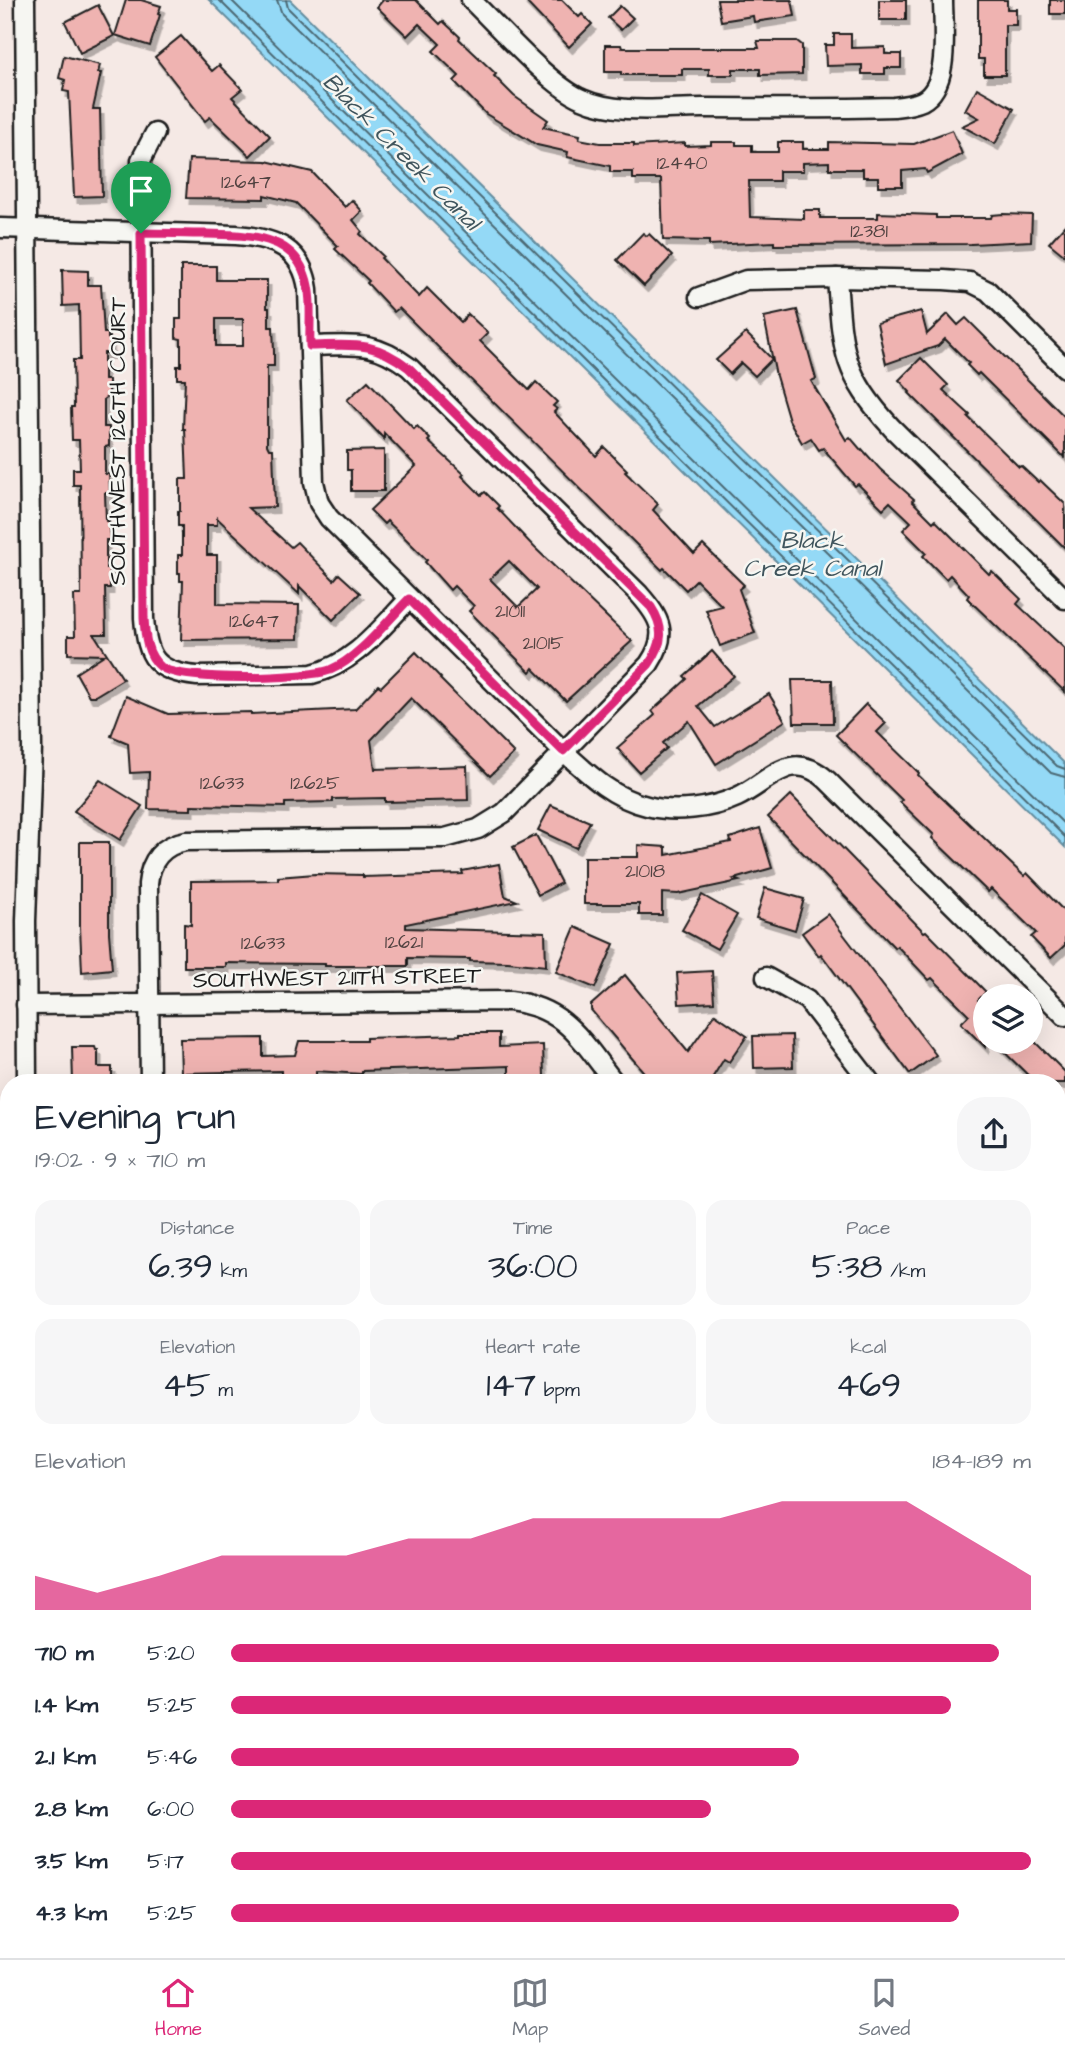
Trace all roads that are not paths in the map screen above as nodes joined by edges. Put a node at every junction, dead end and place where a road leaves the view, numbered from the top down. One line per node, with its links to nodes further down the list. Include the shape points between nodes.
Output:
1 (25, 0): 6 (street)
2 (471, 0): 3 (street, via 582,100 662,108 911,105 929,96 941,73)
3 (943, 0)
4 (155, 133): 7 (street, SOUTHWEST 126TH COURT, via 141,160)
5 (0, 228): 6 (street)
6 (27, 229): 7 (street); 16 (street, via 32,748)
7 (141, 233): 10 (street, via 251,236 280,245 295,256 306,276); 12 (street, SOUTHWEST 126TH COURT, via 144,618 148,648 159,665 167,671 197,676 296,676 329,670 358,651)
8 (837, 278): 9 (street, via 746,280); 11 (street, via 970,282 996,299); 13 (street, via 842,344 867,398)
9 (698, 297)
10 (310, 346): 12 (street, via 314,482 319,503); 14 (street, via 375,347 409,368 658,618 660,644 649,664)
11 (1065, 368)
12 (409, 599): 14 (street)
13 (1065, 599)
14 (563, 751): 17 (street, via 504,813 459,836 186,841 171,845 151,866 148,884); 18 (street, via 617,794 664,809 724,802 776,772 794,766 812,769)
15 (766, 977): 22 (street, via 807,1000)
16 (26, 1005): 17 (street, SOUTHWEST 211TH STREET); 19 (street)
17 (148, 1005): 20 (street); 21 (street, SOUTHWEST 211TH STREET, via 526,1003 552,1013 571,1028)
18 (1065, 1016)
19 (27, 1074)
20 (150, 1074)
21 (608, 1074)
22 (864, 1074)

